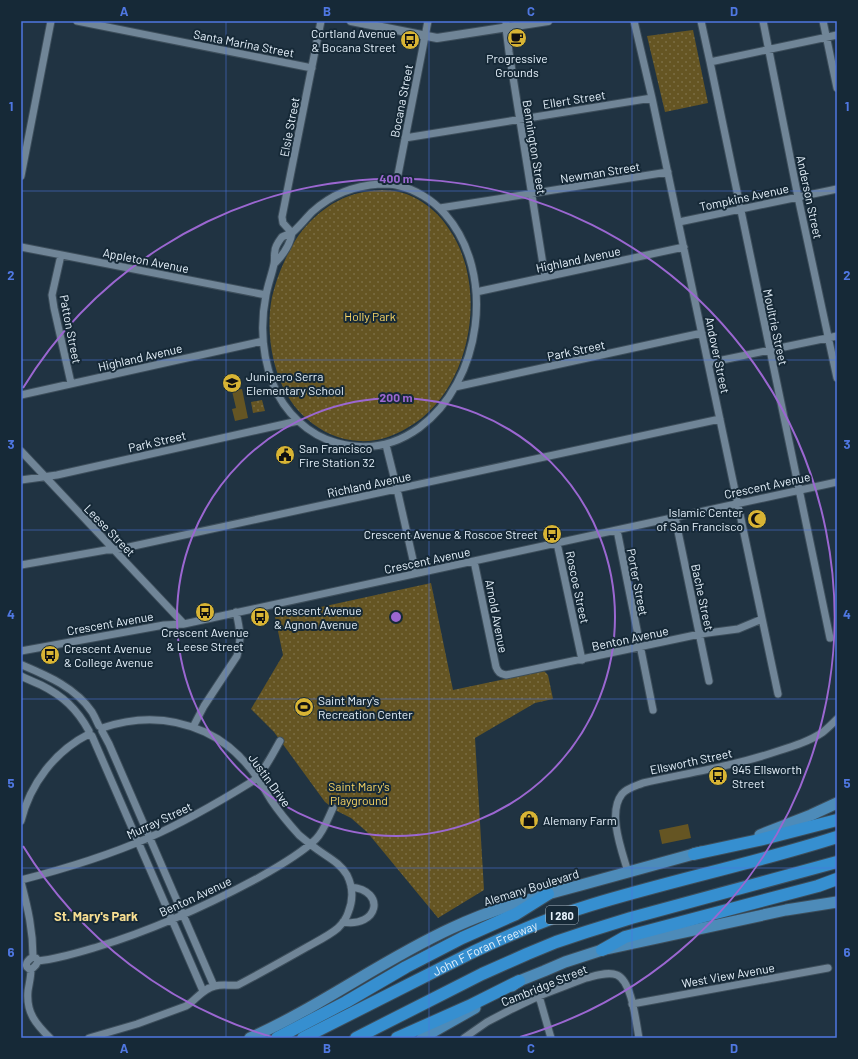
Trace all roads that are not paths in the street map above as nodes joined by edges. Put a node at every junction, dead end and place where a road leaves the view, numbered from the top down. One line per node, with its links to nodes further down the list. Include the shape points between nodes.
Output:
1 (51, 21): 24 (street)
2 (77, 21): 18 (street, Santa Marina Street)
3 (321, 21): 18 (street, Elsie Street)
4 (351, 21): 11 (street)
5 (428, 21): 14 (street, Bocana Street)
6 (548, 21): 12 (street)
7 (634, 21): 20 (street, Andover Street)
8 (700, 21): 17 (street, Moultrie Street)
9 (763, 21): 16 (street, Anderson Street)
10 (823, 21): 15 (street)
11 (364, 22): 14 (street)
12 (506, 24): 14 (street, via 442,38); 21 (street, Bennington Street)
13 (837, 35): 15 (street)
14 (425, 36): 22 (street, Bocana Street)
15 (826, 37): 16 (street); 19 (street)
16 (768, 49): 17 (street); 28 (street, Anderson Street)
17 (710, 62): 30 (street, Moultrie Street)
18 (312, 68): 32 (street, Elsie Street, via 282,217 283,223)
19 (837, 88)
20 (652, 98): 21 (street, Ellert Street); 23 (street, Andover Street)
21 (520, 119): 22 (street, Ellert Street); 27 (street, Bennington Street)
22 (405, 138): 25 (street, Bocana Street)
23 (668, 172): 27 (street, Newman Street); 31 (street, Andover Street)
24 (21, 176)
25 (396, 185): 29 (street, via 420,194); 32 (street, via 365,185 349,189 312,211)
26 (837, 189): 28 (street, Tompkins Avenue)
27 (532, 194): 29 (street, Newman Street); 36 (street, Bennington Street)
28 (798, 197): 30 (street, Tompkins Avenue); 41 (street, Anderson Street)
29 (440, 208): 37 (street, via 458,230 469,253)
30 (740, 209): 31 (street, Tompkins Avenue); 43 (street, Moultrie Street)
31 (678, 222): 34 (street, Andover Street)
32 (292, 233): 38 (street, via 284,254 275,263)
33 (21, 247): 35 (street, Appleton Avenue)
34 (684, 247): 36 (street, Highland Avenue); 39 (street, Andover Street)
35 (61, 255): 38 (street, Appleton Avenue); 46 (street, Patton Street, via 52,295)
36 (545, 277): 37 (street, Highland Avenue)
37 (476, 292): 47 (street, via 474,334 467,360)
38 (266, 295): 42 (street)
39 (702, 333): 44 (street, Andover Street); 47 (street, Park Street)
40 (837, 336): 41 (street)
41 (829, 338): 43 (street); 45 (street, Anderson Street)
42 (263, 340): 46 (street, Highland Avenue); 50 (street, via 266,363 274,386 288,410)
43 (770, 350): 44 (street); 57 (street, Moultrie Street)
44 (708, 363): 49 (street, Andover Street)
45 (837, 378)
46 (71, 384): 48 (street, Highland Avenue)
47 (454, 387): 51 (street, via 441,407 426,423 407,436)
48 (21, 395)
49 (720, 419): 56 (street, Richland Avenue); 58 (street, Andover Street)
50 (298, 421): 51 (street, via 320,437 345,446); 53 (street, Park Street)
51 (386, 445): 56 (street)
52 (21, 451): 53 (street, Leese Street)
53 (44, 477): 54 (street, Park Street); 62 (street, Leese Street)
54 (21, 480)
55 (837, 482): 57 (street, Crescent Avenue)
56 (397, 489): 62 (street, Richland Avenue); 65 (street)
57 (799, 490): 58 (street, Crescent Avenue); 70 (street, Moultrie Street)
58 (738, 503): 59 (street, Crescent Avenue); 67 (street, Andover Street)
59 (675, 517): 60 (street, Crescent Avenue); 69 (street, Bache Street)
60 (617, 530): 61 (street, Crescent Avenue); 71 (street, Porter Street)
61 (557, 542): 63 (street, Crescent Avenue); 73 (street, Roscoe Street)
62 (115, 550): 64 (street, Richland Avenue); 68 (street, Leese Street)
63 (474, 561): 65 (street, Crescent Avenue); 75 (street, Arnold Avenue, via 496,667)
64 (21, 565)
65 (416, 573): 66 (street, Crescent Avenue)
66 (236, 612): 68 (street, Crescent Avenue); 81 (street, via 240,627 237,656)
67 (762, 619): 69 (street, Benton Avenue, via 738,629); 78 (street, Andover Street)
68 (184, 624): 72 (street, Crescent Avenue, via 164,625)
69 (700, 634): 71 (street, Benton Avenue); 77 (street, Bache Street)
70 (830, 638)
71 (640, 647): 73 (street, Benton Avenue); 79 (street, Porter Street)
72 (21, 651)
73 (582, 660): 75 (street, Benton Avenue, via 510,675)
74 (22, 661): 76 (street); 82 (street, via 74,693 92,712)
75 (501, 674)
76 (23, 677): 83 (street, via 47,688 67,702 82,718)
77 (709, 681)
78 (778, 694)
79 (653, 710)
80 (837, 719): 96 (street, Ellsworth Street, via 824,731 794,746 741,762 630,788 622,794 615,810)
81 (193, 727): 82 (street, Justin Drive, via 148,719 132,720); 85 (street, Justin Drive, via 229,747)
82 (101, 728): 83 (street, Justin Drive, via 94,727); 91 (street)
83 (90, 734): 89 (street, Justin Drive, via 69,746 47,768 30,795); 92 (street)
84 (280, 741): 85 (street, Murray Street)
85 (257, 777): 91 (street, Murray Street, via 203,811); 93 (street, Justin Drive, via 288,823)
86 (837, 803): 94 (main road, Alemany Boulevard, via 749,839)
87 (333, 808): 93 (street, Benton Avenue, via 321,833)
88 (837, 820): 94 (highway)
89 (21, 821)
90 (837, 837): 119 (highway, John F Foran Freeway / I 280, via 621,896 546,921 473,952)
91 (149, 838): 92 (street, Murray Street); 102 (street)
92 (139, 842): 98 (street, Murray Street, via 82,863); 103 (street)
93 (310, 844): 99 (street, Justin Drive, via 343,869); 102 (street, Benton Avenue, via 268,872)
94 (694, 854): 96 (main road, Alemany Boulevard)
95 (837, 862): 120 (highway, John F Foran Freeway / I 280, via 631,918 571,937 487,972)
96 (628, 872): 100 (main road, Alemany Boulevard)
97 (837, 879): 105 (highway, via 626,937)
98 (21, 881): 106 (street)
99 (351, 887): 104 (street, Justin Drive, via 351,904); 104 (street, via 369,893 373,907 364,920)
100 (548, 894): 117 (main road, Alemany Boulevard, via 499,908 441,933 392,958 296,1015); 118 (highway, via 516,914 406,967)
101 (837, 902): 105 (main road, via 786,910)
102 (183, 915): 103 (street, Benton Avenue); 110 (street)
103 (172, 920): 106 (street, Benton Avenue, via 64,956 48,960); 111 (street)
104 (343, 922): 110 (street, Justin Drive, via 337,929 238,985)
105 (602, 950): 109 (main road)
106 (35, 959): 107 (street, via 35,966)
107 (26, 967): 115 (street, via 31,976 28,992 29,1010)
108 (828, 968): 113 (street, West View Avenue)
109 (519, 981): 121 (highway); 122 (main road)
110 (214, 986): 111 (street, Justin Drive)
111 (203, 991): 116 (street, Justin Drive, via 186,1006)
112 (540, 996): 113 (street, Cambridge Street, via 595,976 611,973 618,975 626,983); 114 (street, Cambridge Street, via 495,1017); 124 (street)
113 (632, 1004): 125 (street, Cambridge Street)
114 (472, 1036): 123 (street, Cambridge Street)
115 (50, 1038)
116 (89, 1038)
117 (250, 1038)
118 (277, 1038)
119 (303, 1038)
120 (356, 1038)
121 (397, 1038)
122 (422, 1038)
123 (464, 1038)
124 (551, 1038)
125 (639, 1038)

